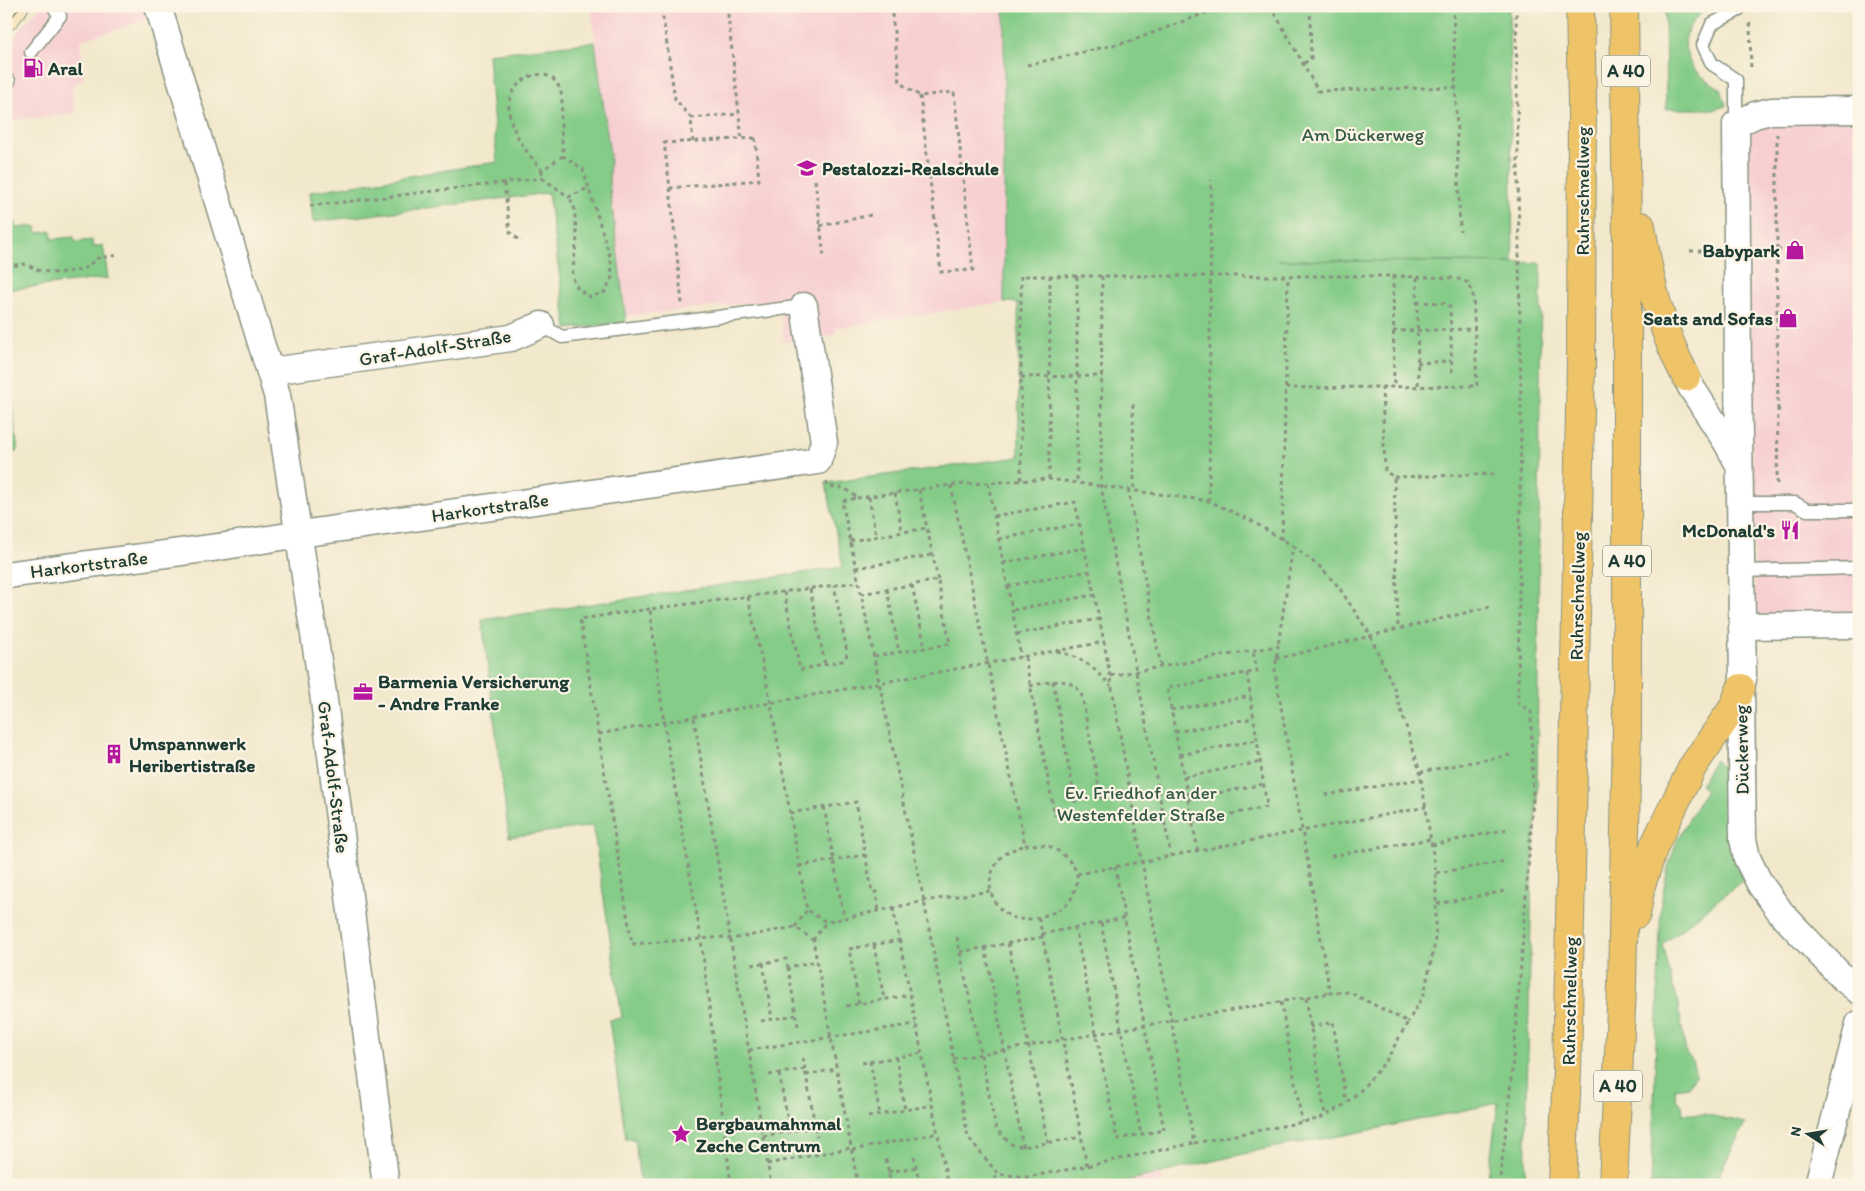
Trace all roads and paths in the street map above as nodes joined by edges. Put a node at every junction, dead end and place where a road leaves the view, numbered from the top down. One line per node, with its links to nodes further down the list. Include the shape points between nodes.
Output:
1 (14, 6): 19 (main road)
2 (54, 6): 21 (lane, via 60,16)
3 (158, 6): 74 (street, Graf-Adolf-Straße)
4 (704, 6): 31 (path, via 662,12 675,99)
5 (727, 6): 30 (path)
6 (891, 6): 26 (path, via 900,83)
7 (1224, 6): 23 (path, via 1131,41)
8 (1271, 6): 22 (path)
9 (1310, 6): 22 (path, via 1311,59)
10 (1453, 6): 25 (path)
11 (1516, 6): 307 (path, via 1521,412 1518,703 1531,712 1532,799 1516,1024)
12 (1561, 6): 27 (highway)
13 (1580, 6): 27 (highway, Ruhrschnellweg / A 40)
14 (1624, 6): 33 (highway, A 40)
15 (1742, 6): 17 (lane, via 1737,11)
16 (1802, 6): 18 (path)
17 (1727, 11): 32 (lane, via 1712,24 1703,45 1712,64 1736,80)
18 (1802, 12)
19 (6, 16)
20 (1750, 22): 24 (path)
21 (31, 52)
22 (1304, 63): 25 (path, via 1318,91)
23 (1027, 65)
24 (1751, 75)
25 (1456, 87): 48 (path)
26 (920, 96): 26 (path, via 941,272 973,270 954,92)
27 (1582, 103): 308 (highway, Ruhrschnellweg / A 40, via 1577,624)
28 (1859, 110): 29 (street)
29 (1777, 111): 32 (street, via 1755,115); 66 (path)
30 (739, 114): 31 (path); 34 (path)
31 (691, 118): 35 (path)
32 (1736, 124): 79 (street, Dückerweg)
33 (1627, 136): 81 (highway, via 1648,275 1658,310); 236 (highway, A 40, via 1627,726)
34 (742, 140): 35 (path); 43 (path, via 755,138 759,180)
35 (693, 142): 43 (path, via 664,143)
36 (564, 156): 37 (path); 37 (path, via 560,88 545,75 530,76 516,86 509,112 525,150); 42 (path, via 583,169)
37 (542, 170): 38 (path)
38 (542, 178): 41 (path); 44 (path)
39 (815, 180): 47 (path)
40 (1211, 180): 58 (path)
41 (504, 183): 45 (path); 49 (path, via 510,232)
42 (588, 188): 44 (path); 44 (path, via 611,260 612,278 605,292 590,297 578,289 572,276 577,238 574,205)
43 (670, 188): 65 (path)
44 (569, 197)
45 (310, 206)
46 (871, 215): 47 (path)
47 (820, 226): 53 (path)
48 (1460, 231)
49 (521, 242)
50 (1777, 250): 51 (path)
51 (1795, 250)
52 (119, 255): 54 (path, via 98,258 82,270 56,273 37,270 26,264)
53 (824, 258)
54 (6, 266)
55 (1050, 276): 56 (path); 76 (path); 80 (path, via 1021,276)
56 (1077, 276): 57 (path); 77 (path)
57 (1102, 276): 58 (path); 78 (path)
58 (1210, 276): 59 (path); 106 (path)
59 (1288, 276): 60 (path); 85 (path)
60 (1393, 276): 61 (path); 71 (path)
61 (1417, 277): 62 (path); 68 (path, via 1455,278 1467,282 1473,293)
62 (1417, 302): 69 (path); 70 (path, via 1446,303 1450,307)
63 (804, 306): 65 (lane, Graf-Adolf-Straße); 89 (street, via 824,442)
64 (1784, 320): 66 (path)
65 (684, 321): 67 (lane, Graf-Adolf-Straße, via 562,337)
66 (1776, 321): 88 (path)
67 (541, 325): 74 (street, Graf-Adolf-Straße, via 511,338)
68 (1475, 329): 70 (path); 82 (path, via 1477,386)
69 (1417, 330): 70 (path); 71 (path); 73 (path)
70 (1451, 330): 72 (path)
71 (1393, 331): 84 (path)
72 (1451, 361): 73 (path); 75 (path)
73 (1417, 363): 82 (path)
74 (271, 371): 113 (street, Graf-Adolf-Straße)
75 (1452, 372)
76 (1050, 376): 77 (path); 80 (path); 93 (path)
77 (1077, 376): 78 (path); 95 (path)
78 (1102, 376): 99 (path)
79 (1738, 376): 81 (street, via 1730,391 1712,397); 90 (street, Dückerweg)
80 (1021, 377): 94 (path)
81 (1688, 382): 90 (street, Dückerweg)
82 (1418, 386): 84 (path)
83 (1382, 387): 84 (path); 85 (path); 92 (path, via 1385,471)
84 (1394, 387)
85 (1286, 388): 116 (path)
86 (1133, 404): 102 (path)
87 (1784, 409): 88 (path)
88 (1778, 410): 97 (path)
89 (818, 461): 105 (path, via 828,487 840,486); 113 (street, Harkortstraße)
90 (1739, 466): 107 (street, Dückerweg)
91 (1495, 474): 92 (path)
92 (1394, 477): 144 (path)
93 (1049, 478): 94 (path); 95 (path)
94 (1021, 480): 96 (path)
95 (1077, 482): 99 (path)
96 (988, 483): 98 (path); 109 (path)
97 (1778, 484)
98 (951, 486): 101 (path); 156 (path)
99 (1101, 486): 100 (path); 159 (path)
100 (1128, 489): 102 (path); 158 (path)
101 (919, 490): 103 (path); 111 (path)
102 (1134, 490): 106 (path)
103 (895, 493): 104 (path); 112 (path)
104 (869, 497): 105 (path); 114 (path)
105 (857, 498): 117 (path, via 842,501)
106 (1209, 501): 116 (path, via 1252,521)
107 (1740, 502): 108 (lane, via 1795,504 1807,510); 125 (street, Dückerweg)
108 (1859, 510)
109 (994, 516): 110 (path, via 1075,502); 115 (path)
110 (1079, 524): 115 (path); 119 (path)
111 (927, 528): 112 (path); 120 (path)
112 (902, 532): 114 (path)
113 (300, 534): 126 (street, Harkortstraße); 299 (street, Graf-Adolf-Straße, via 324,693)
114 (876, 537): 117 (path)
115 (999, 539): 121 (path)
116 (1282, 540): 118 (path)
117 (850, 541): 122 (path)
118 (1293, 546): 146 (path, via 1316,563 1338,586); 148 (path)
119 (1084, 548): 121 (path); 124 (path)
120 (932, 555): 122 (path); 127 (path)
121 (1003, 563): 131 (path)
122 (856, 568): 128 (path)
123 (1859, 568): 125 (lane)
124 (1089, 571): 131 (path); 136 (path)
125 (1741, 572): 143 (street, Dückerweg)
126 (6, 575)
127 (938, 580): 130 (path); 149 (path, via 950,644)
128 (859, 582): 129 (path); 135 (path)
129 (834, 585): 132 (path); 157 (path, via 847,656 842,661)
130 (912, 585): 133 (path); 149 (path)
131 (1008, 586): 140 (path)
132 (810, 589): 134 (path); 157 (path)
133 (887, 589): 135 (path); 152 (path)
134 (784, 592): 137 (path); 157 (path, via 800,670)
135 (861, 594): 153 (path)
136 (1093, 595): 140 (path); 141 (path)
137 (748, 597): 139 (path); 168 (path)
138 (1493, 606): 144 (path)
139 (650, 609): 172 (path); 174 (path, via 580,619)
140 (1012, 610): 145 (path)
141 (1098, 619): 145 (path); 147 (path)
142 (1859, 625): 143 (street)
143 (1742, 626): 166 (street, Dückerweg, via 1743,679)
144 (1398, 629): 146 (path)
145 (1017, 634): 154 (path)
146 (1370, 636): 155 (path); 179 (path, via 1395,690)
147 (1104, 642): 151 (path); 161 (path)
148 (1278, 646): 150 (path); 155 (path)
149 (925, 648): 152 (path)
150 (1253, 650): 158 (path); 160 (path, via 1257,671)
151 (1056, 651): 154 (path); 165 (path, via 1086,662)
152 (899, 652): 153 (path)
153 (875, 656): 163 (path)
154 (1023, 657): 156 (path); 164 (path)
155 (1276, 658): 192 (path, via 1275,672)
156 (987, 664): 163 (path); 195 (path)
157 (825, 665)
158 (1161, 667): 159 (path)
159 (1136, 671): 161 (path); 199 (path)
160 (1248, 673): 167 (path); 169 (path, via 1167,688)
161 (1110, 676): 165 (path)
162 (1053, 681): 164 (path); 185 (path, via 1075,685 1082,696); 186 (path)
163 (879, 683): 168 (path); 210 (path)
164 (1030, 686): 190 (path)
165 (1112, 686): 203 (path)
166 (1740, 688): 236 (highway, via 1733,708 1694,766 1654,846 1641,885); 237 (street, Dückerweg, via 1743,839 1747,858 1760,884 1782,914)
167 (1251, 696): 169 (path); 171 (path)
168 (770, 704): 170 (path); 189 (path)
169 (1171, 710): 173 (path)
170 (694, 718): 172 (path); 225 (path)
171 (1254, 718): 173 (path); 175 (path)
172 (664, 723): 174 (path); 224 (path)
173 (1175, 732): 176 (path)
174 (599, 734): 224 (path, via 632,944)
175 (1257, 740): 176 (path); 178 (path)
176 (1180, 755): 180 (path)
177 (1510, 755): 179 (path)
178 (1260, 762): 180 (path); 182 (path)
179 (1420, 772): 181 (path)
180 (1184, 777): 184 (path)
181 (1421, 779): 183 (path); 188 (path)
182 (1264, 784): 184 (path); 191 (path, via 1267,807)
183 (1325, 795)
184 (1188, 799): 191 (path)
185 (1102, 803)
186 (1076, 806)
187 (824, 807): 189 (path); 198 (path, via 856,802); 201 (path)
188 (1426, 807): 192 (path); 194 (path)
189 (790, 813): 204 (path)
190 (1055, 816)
191 (1192, 822): 197 (path)
192 (1302, 830): 197 (path); 238 (path)
193 (1508, 830): 196 (path)
194 (1431, 839): 196 (path); 200 (path)
195 (1025, 845): 207 (path, via 1049,846 1070,861); 208 (path, via 1003,855 990,878)
196 (1432, 845): 206 (path)
197 (1198, 851): 199 (path)
198 (865, 854): 201 (path); 214 (path)
199 (1171, 856): 203 (path)
200 (1331, 856)
201 (834, 860): 204 (path); 215 (path)
202 (1506, 861): 206 (path)
203 (1142, 862): 205 (path); 248 (path)
204 (799, 866): 213 (path)
205 (1115, 867): 207 (path); 217 (path)
206 (1436, 872): 211 (path)
207 (1077, 874): 216 (path, via 1076,888 1069,903)
208 (990, 891): 210 (path); 216 (path, via 995,904 1004,912 1016,918)
209 (1505, 891): 211 (path)
210 (924, 901): 212 (path); 266 (path)
211 (1437, 904): 249 (path, via 1430,972 1424,994)
212 (893, 908): 214 (path); 227 (path)
213 (807, 910): 218 (path); 220 (path)
214 (879, 911): 215 (path)
215 (844, 918): 218 (path)
216 (1039, 918): 222 (path)
217 (1124, 918): 219 (path); 253 (path)
218 (826, 922): 226 (path)
219 (1101, 923): 221 (path); 255 (path)
220 (795, 927): 225 (path); 226 (path)
221 (1076, 927): 222 (path); 256 (path)
222 (1043, 935): 228 (path); 258 (path)
223 (957, 937): 231 (path)
224 (701, 939): 225 (path); 300 (path)
225 (731, 939): 260 (path)
226 (813, 940): 232 (path)
227 (900, 940): 229 (path); 239 (path)
228 (1008, 943): 230 (path); 259 (path)
229 (874, 945): 241 (path); 243 (path, via 849,950)
230 (985, 947): 231 (path); 261 (path)
231 (960, 952): 263 (path)
232 (817, 961): 235 (path); 257 (path)
233 (763, 963): 234 (path); 235 (path, via 786,959); 246 (path)
234 (752, 966)
235 (788, 967): 245 (path)
236 (1622, 987): 309 (highway, A 40)
237 (1859, 991)
238 (1330, 993): 240 (path); 249 (path, via 1350,992)
239 (910, 995): 241 (path); 250 (path)
240 (1306, 998): 242 (path); 254 (path)
241 (884, 999): 243 (path)
242 (1281, 1002): 248 (path); 280 (path)
243 (859, 1004): 244 (path)
244 (846, 1006)
245 (796, 1015): 246 (path); 252 (path)
246 (772, 1019): 247 (path)
247 (762, 1021)
248 (1171, 1021): 253 (path); 289 (path)
249 (1408, 1022): 274 (path, via 1386,1061)
250 (916, 1024): 257 (path); 262 (path)
251 (1859, 1024): 310 (street)
252 (798, 1026)
253 (1145, 1026): 255 (path); 284 (path, via 1164,1130)
254 (1310, 1027): 274 (path, via 1333,1022); 278 (path)
255 (1122, 1030): 256 (path); 284 (path)
256 (1096, 1034): 258 (path); 284 (path, via 1117,1140)
257 (830, 1036): 260 (path); 270 (path)
258 (1063, 1040): 259 (path); 287 (path)
259 (1028, 1046): 261 (path); 288 (path)
260 (748, 1050): 285 (path)
261 (1005, 1050): 263 (path); 290 (path)
262 (922, 1052): 264 (path); 275 (path)
263 (980, 1054): 266 (path); 290 (path, via 996,1129 1010,1144)
264 (896, 1057): 267 (path); 276 (path)
265 (803, 1058): 269 (path)
266 (953, 1059): 298 (path, via 968,1137)
267 (870, 1061): 268 (path); 277 (path)
268 (862, 1063)
269 (805, 1069): 271 (path); 273 (path)
270 (836, 1069): 273 (path); 291 (path)
271 (779, 1074): 272 (path); 282 (path)
272 (769, 1075)
273 (806, 1075): 281 (path)
274 (1346, 1102): 278 (path)
275 (932, 1105): 276 (path); 283 (path)
276 (905, 1110): 277 (path)
277 (880, 1115): 279 (path)
278 (1325, 1115): 280 (path)
279 (868, 1117)
280 (1302, 1122): 289 (path)
281 (815, 1127): 282 (path); 286 (path)
282 (790, 1132): 285 (path)
283 (938, 1133): 291 (path); 305 (path)
284 (1141, 1135)
285 (762, 1136): 294 (path)
286 (816, 1137)
287 (1081, 1137): 288 (path); 295 (path)
288 (1048, 1143): 290 (path)
289 (1194, 1143): 295 (path)
290 (1023, 1147)
291 (852, 1149): 294 (path); 302 (path)
292 (914, 1156): 296 (path)
293 (886, 1159): 297 (path)
294 (767, 1164): 301 (path)
295 (1087, 1166): 298 (path, via 1027,1177)
296 (916, 1167): 297 (path); 304 (path)
297 (888, 1172): 303 (path)
298 (998, 1174): 306 (path)
299 (386, 1185)
300 (731, 1185)
301 (771, 1185)
302 (858, 1185)
303 (891, 1185)
304 (920, 1185)
305 (948, 1185)
306 (990, 1185)
307 (1499, 1185)
308 (1562, 1185)
309 (1613, 1185)
310 (1818, 1185)

